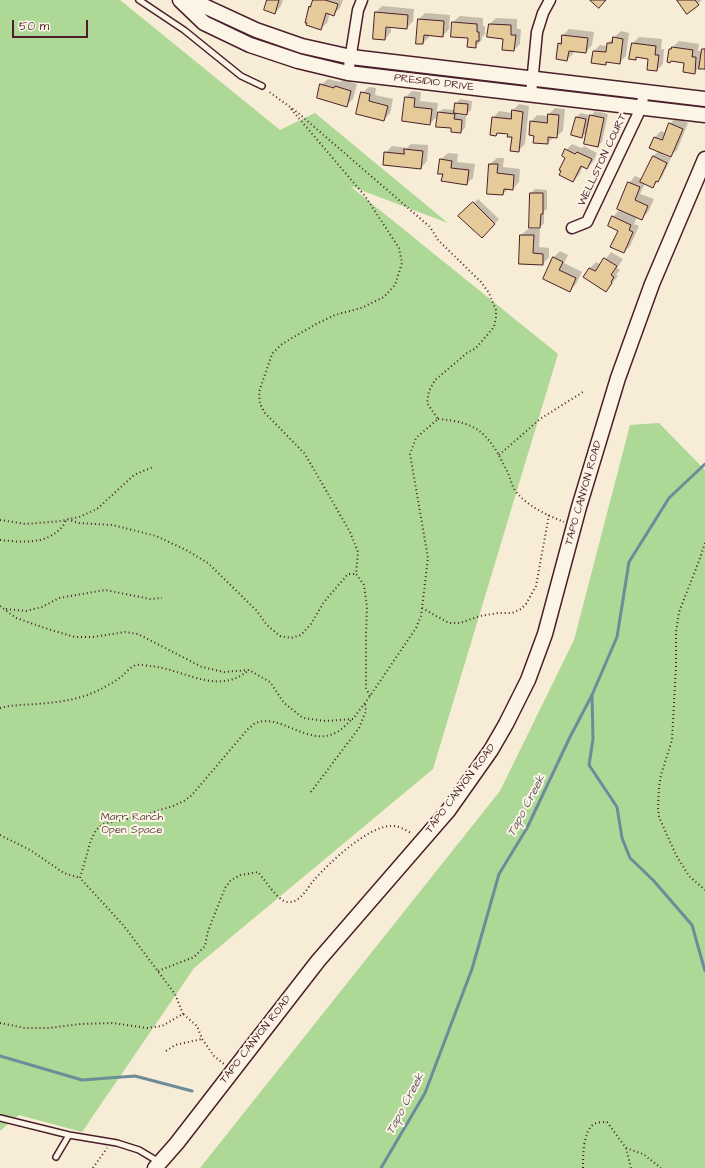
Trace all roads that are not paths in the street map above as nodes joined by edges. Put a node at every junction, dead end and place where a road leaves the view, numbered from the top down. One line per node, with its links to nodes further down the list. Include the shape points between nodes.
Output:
1 (139, 0): 9 (lane, via 184,30 241,76)
2 (180, 0): 7 (main road, PRESIDIO DRIVE, via 204,23 250,45 298,61)
3 (191, 0): 6 (main road, PRESIDIO DRIVE, via 256,30 302,46)
4 (362, 0): 6 (street, via 358,10)
5 (550, 0): 8 (street, via 537,32)
6 (351, 57): 7 (street); 8 (main road, PRESIDIO DRIVE)
7 (348, 73): 11 (main road, PRESIDIO DRIVE)
8 (533, 79): 10 (main road, PRESIDIO DRIVE); 11 (street)
9 (262, 86)
10 (644, 92): 12 (main road, PRESIDIO DRIVE); 13 (street, WELLSTON COURT)
11 (531, 94): 13 (main road, PRESIDIO DRIVE)
12 (705, 99)
13 (641, 108): 14 (main road, PRESIDIO DRIVE); 16 (street, WELLSTON COURT, via 587,222)
14 (705, 115)
15 (705, 159): 20 (main road, TAPO CANYON ROAD, via 652,284 618,378 545,634 522,693 506,724 488,755 448,810 318,961)
16 (572, 228)
17 (0, 1118): 18 (lane)
18 (69, 1135): 19 (lane); 20 (lane, via 139,1150)
19 (56, 1156)
20 (157, 1165)

